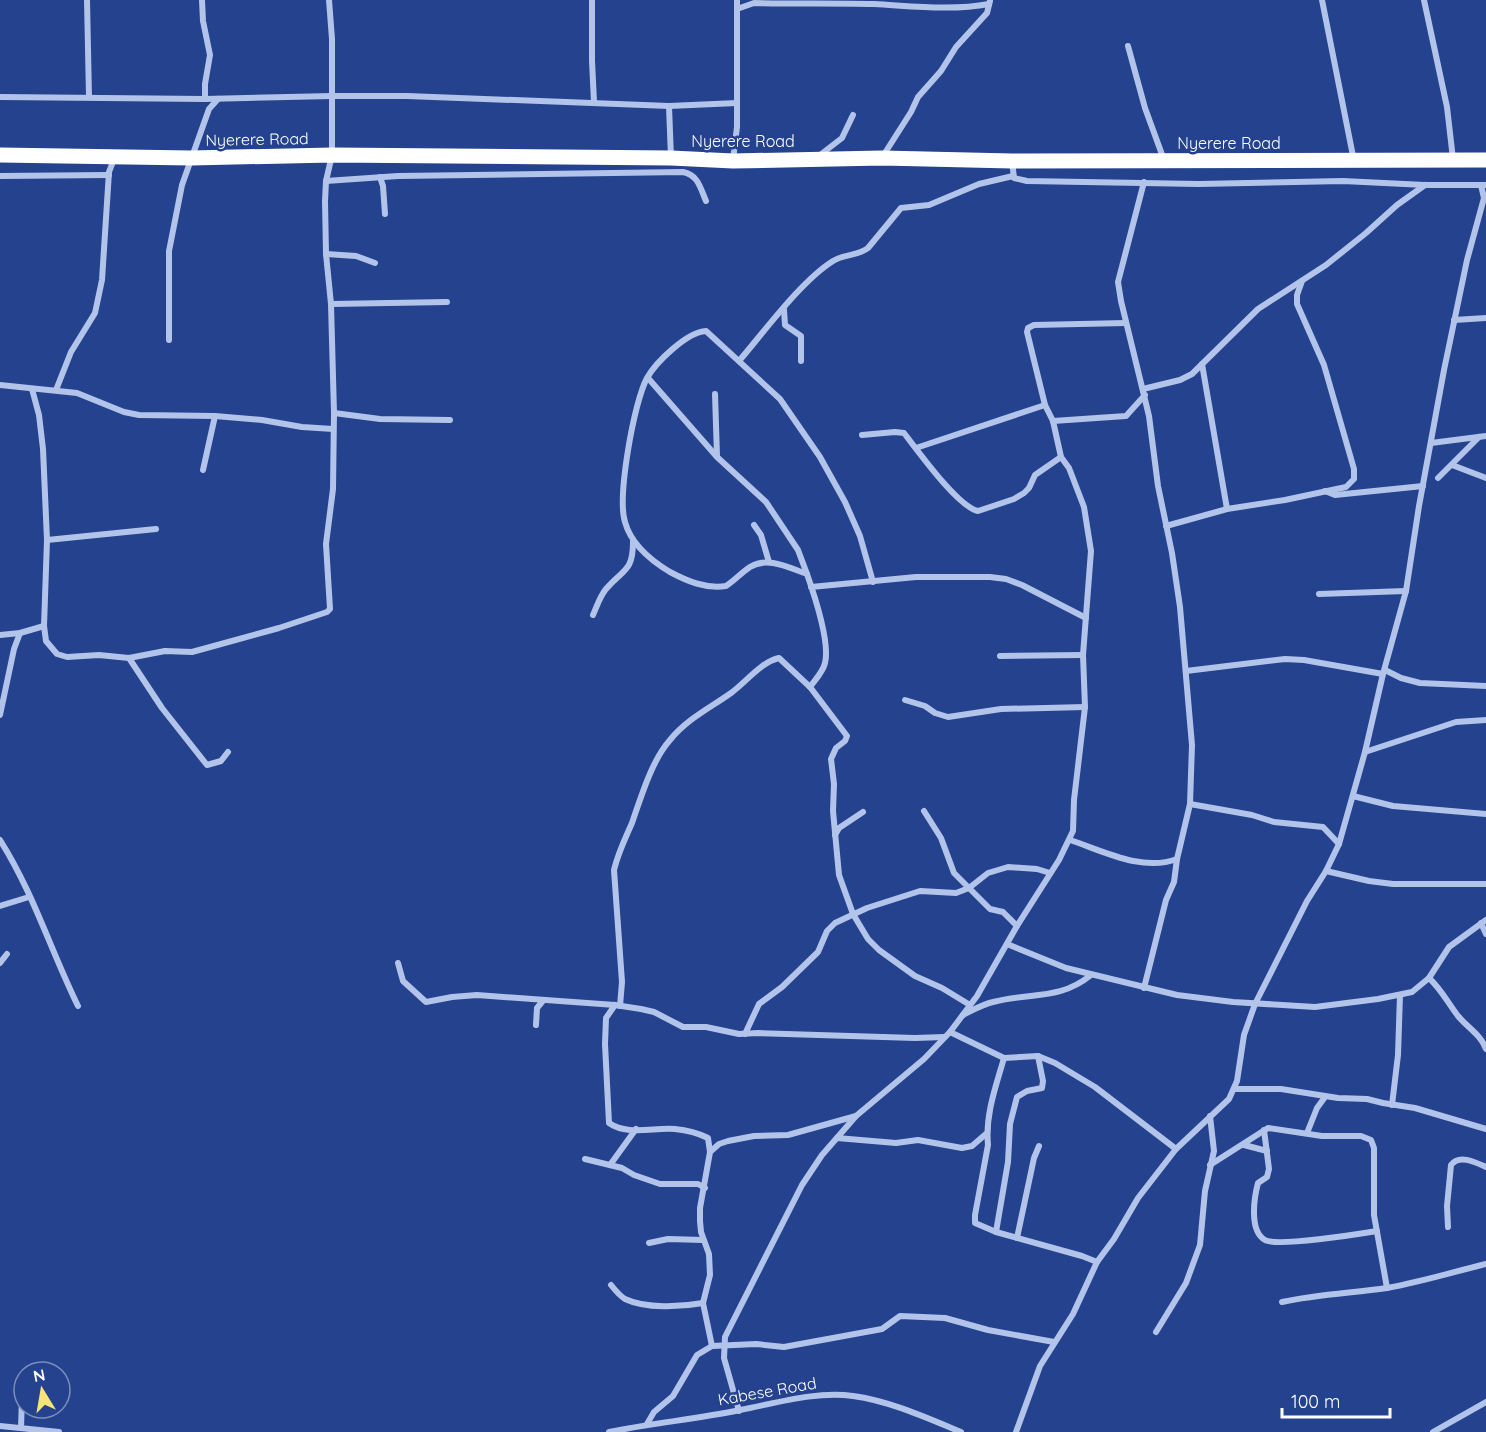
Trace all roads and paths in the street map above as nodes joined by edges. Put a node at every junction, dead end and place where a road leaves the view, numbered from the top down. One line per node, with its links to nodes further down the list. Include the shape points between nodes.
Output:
1 (87, 0): 14 (street)
2 (202, 0): 16 (street, via 210,55)
3 (329, 0): 12 (street)
4 (592, 0): 17 (street)
5 (737, 0): 10 (street)
6 (1322, 0): 32 (street)
7 (1424, 0): 28 (street)
8 (872, 2): 9 (street, via 942,8); 10 (street, via 754,3)
9 (990, 2): 26 (street, via 987,13 918,97)
10 (737, 9): 18 (street)
11 (1128, 46): 31 (street)
12 (332, 96): 15 (street); 17 (street); 22 (street)
13 (0, 97): 14 (street)
14 (89, 97): 16 (street)
15 (219, 98): 16 (street); 24 (street, via 209,109)
16 (205, 99)
17 (594, 102): 19 (street)
18 (736, 103): 19 (street); 30 (street)
19 (669, 106): 25 (street)
20 (853, 115): 27 (street, via 842,138)
21 (0, 155): 23 (highway, Nyerere Road)
22 (332, 155): 24 (highway, Nyerere Road); 25 (highway, Nyerere Road); 37 (street)
23 (116, 156): 24 (highway, Nyerere Road); 34 (street)
24 (191, 158): 52 (street, via 169,251)
25 (671, 158): 30 (highway, Nyerere Road)
26 (882, 158): 27 (highway, Nyerere Road); 33 (highway, Nyerere Road)
27 (814, 159): 30 (highway, Nyerere Road)
28 (1453, 159): 29 (highway, Nyerere Road); 32 (highway, Nyerere Road)
29 (1486, 160)
30 (733, 161)
31 (1164, 161): 32 (highway, Nyerere Road); 33 (highway, Nyerere Road)
32 (1354, 161)
33 (1012, 168): 38 (street, via 1016,179 1027,181); 48 (street, via 929,206 902,208 868,248 832,262)
34 (109, 175): 35 (street); 59 (street, via 102,280 94,316 76,342)
35 (0, 176)
36 (380, 177): 37 (street); 41 (street, via 682,172 698,180); 42 (street)
37 (326, 181): 43 (street)
38 (1144, 182): 39 (street, via 1343,181); 51 (street, via 1118,282)
39 (1425, 185): 40 (street); 45 (street)
40 (1484, 185): 50 (street, via 1481,213)
41 (706, 201)
42 (385, 214)
43 (327, 254): 44 (street); 47 (street)
44 (375, 262)
45 (1302, 281): 55 (street, via 1258,309); 79 (street, via 1297,304 1324,365 1354,469 1354,479 1346,487)
46 (447, 302): 47 (street)
47 (331, 304): 63 (street)
48 (784, 309): 53 (street); 54 (street, via 785,325 801,336)
49 (1486, 318): 50 (street)
50 (1454, 320): 70 (street)
51 (1126, 323): 60 (street); 62 (street, via 1028,328)
52 (169, 340)
53 (740, 361): 56 (street, via 702,331 678,345); 88 (street, via 780,399 820,457 860,536)
54 (801, 361)
55 (1202, 364): 60 (street, via 1180,380); 80 (street)
56 (648, 378): 72 (street); 85 (street, via 637,410 623,494 622,510)
57 (0, 386): 58 (street)
58 (32, 389): 59 (street); 84 (street, via 43,449)
59 (56, 390): 64 (street, via 83,394 133,414)
60 (1144, 392): 66 (street, via 1126,416); 82 (street)
61 (715, 393): 72 (street)
62 (1045, 405): 66 (street); 71 (street)
63 (334, 413): 65 (street, via 380,419); 67 (street)
64 (214, 416): 67 (street); 75 (street)
65 (450, 420)
66 (1053, 421): 73 (street)
67 (333, 429): 99 (street, via 333,489 326,544 330,609 192,652 165,651)
68 (862, 435): 71 (street, via 900,432)
69 (1483, 436): 70 (street); 74 (street)
70 (1431, 442): 78 (street)
71 (916, 448): 73 (street, via 957,497 978,512 1024,493 1035,475)
72 (717, 457): 87 (street, via 766,502 798,550)
73 (1061, 458): 93 (street, via 1069,468 1088,524 1091,551)
74 (1452, 465): 76 (street); 77 (street)
75 (203, 470)
76 (1438, 478)
77 (1486, 478)
78 (1423, 486): 79 (street, via 1335,495); 90 (street)
79 (1323, 491): 80 (street)
80 (1227, 509): 82 (street)
81 (754, 525): 86 (street)
82 (1166, 526): 100 (street)
83 (156, 529): 84 (street)
84 (47, 540): 94 (street)
85 (633, 541): 86 (street, via 660,566 700,585 726,586 754,565); 92 (street, via 628,568 605,591)
86 (770, 562): 87 (street)
87 (807, 574): 89 (street)
88 (873, 582): 89 (street); 93 (street, via 944,576 1006,579)
89 (811, 587): 103 (street, via 826,655 824,668)
90 (1406, 591): 91 (street); 101 (street)
91 (1319, 594)
92 (593, 615)
93 (1086, 618): 97 (street)
94 (44, 626): 95 (street); 99 (street, via 48,646 61,656)
95 (20, 633): 96 (street); 106 (street)
96 (0, 635)
97 (1083, 655): 98 (street); 105 (street)
98 (1000, 656)
99 (129, 658): 109 (street, via 207,765 221,761)
100 (1186, 671): 101 (street, via 1285,658); 111 (street, via 1192,745)
101 (1384, 672): 102 (street, via 1420,683); 108 (street)
102 (1486, 686)
103 (810, 687): 115 (street, via 847,736 831,759); 142 (street, via 781,659 774,660 699,713 664,747 614,870 622,982)
104 (905, 700): 105 (street, via 942,717 1001,709)
105 (1085, 707): 117 (street, via 1075,823)
106 (0, 715)
107 (1486, 720): 108 (street, via 1456,722)
108 (1365, 752): 110 (street)
109 (228, 753)
110 (1353, 796): 114 (street, via 1393,806); 118 (street)
111 (1190, 804): 118 (street, via 1274,822 1323,827); 119 (street)
112 (924, 811): 123 (street, via 942,838 954,873)
113 (863, 812): 115 (street)
114 (1486, 814)
115 (834, 835): 126 (street, via 839,875)
116 (0, 840): 124 (street)
117 (1070, 840): 119 (street, via 1142,863); 121 (street)
118 (1339, 844): 120 (street)
119 (1177, 859): 136 (street)
120 (1326, 871): 122 (street, via 1387,883); 139 (street)
121 (1050, 873): 123 (street, via 1008,867 988,873); 128 (street)
122 (1486, 884)
123 (969, 888): 126 (street, via 947,894 920,891); 128 (street, via 990,909 1003,912)
124 (29, 897): 125 (street); 141 (street)
125 (0, 906)
126 (853, 914): 140 (street, via 879,950 915,976); 146 (street, via 832,925 818,952 759,1004)
127 (1483, 921): 129 (street); 135 (street, via 1449,947)
128 (1017, 926): 130 (street)
129 (1486, 934)
130 (1007, 944): 134 (street); 140 (street)
131 (7, 954): 132 (street)
132 (0, 963)
133 (398, 963): 138 (street, via 403,981 426,1002 477,995)
134 (1092, 975): 136 (street); 143 (street, via 1063,992 994,1001)
135 (1429, 978): 137 (street, via 1412,992); 148 (street)
136 (1144, 988): 139 (street)
137 (1400, 994): 139 (street, via 1315,1007); 153 (street)
138 (542, 1002): 142 (street); 144 (street, via 537,1008)
139 (1255, 1004): 151 (street, via 1244,1035)
140 (970, 1005): 143 (street)
141 (78, 1006)
142 (617, 1006): 146 (street, via 654,1012 683,1027); 156 (street, via 606,1022 608,1119 612,1125)
143 (962, 1015): 145 (street)
144 (536, 1025)
145 (950, 1032): 147 (street); 150 (street)
146 (745, 1034): 147 (street)
147 (944, 1037): 154 (street, via 924,1059)
148 (1486, 1049)
149 (1038, 1056): 150 (street); 164 (street, via 1095,1087); 174 (street, via 1042,1088 1017,1097 1011,1114 1008,1162)
150 (1004, 1058): 159 (street, via 995,1084)
151 (1234, 1089): 152 (street, via 1281,1089); 155 (street)
152 (1325, 1097): 153 (street); 160 (street)
153 (1392, 1104): 158 (street)
154 (856, 1116): 161 (street); 166 (street, via 788,1135 728,1141)
155 (1210, 1116): 164 (street); 169 (street, via 1214,1143)
156 (636, 1130): 166 (street, via 676,1129 701,1135 708,1138); 168 (street)
157 (1264, 1130): 160 (street); 162 (street); 165 (street)
158 (1486, 1130)
159 (987, 1133): 161 (street, via 972,1146 962,1148 918,1140 896,1143); 174 (street, via 974,1219 976,1224)
160 (1307, 1133): 173 (street, via 1371,1140)
161 (837, 1138): 186 (street, via 802,1185)
162 (1244, 1145): 165 (street); 169 (street)
163 (1039, 1146): 175 (street)
164 (1176, 1149): 178 (street, via 1138,1198)
165 (1267, 1151): 173 (street, via 1269,1174 1258,1183 1255,1200 1256,1226 1263,1239 1290,1242)
166 (710, 1152): 171 (street)
167 (585, 1159): 168 (street)
168 (610, 1165): 171 (street, via 660,1184 698,1184)
169 (1210, 1165): 184 (street, via 1200,1245 1186,1282)
170 (1486, 1167): 172 (street, via 1461,1159 1450,1165)
171 (705, 1188): 176 (street, via 700,1208)
172 (1448, 1227)
173 (1377, 1231): 181 (street)
174 (996, 1232): 175 (street)
175 (1017, 1238): 178 (street)
176 (703, 1240): 177 (street, via 668,1239); 183 (street, via 709,1254 710,1275)
177 (649, 1244)
178 (1097, 1262): 185 (street, via 1073,1314)
179 (1486, 1264): 181 (street)
180 (611, 1285): 183 (street, via 624,1299 638,1302 674,1307)
181 (1387, 1288): 182 (street)
182 (1282, 1302)
183 (702, 1303): 187 (street)
184 (1156, 1332)
185 (1054, 1342): 186 (street, via 945,1318 900,1316 882,1329 784,1347); 197 (street, via 1040,1366)
186 (723, 1345): 187 (street); 189 (street)
187 (712, 1346): 191 (street, via 697,1355 673,1396 654,1412)
188 (1486, 1402): 198 (street)
189 (739, 1411): 191 (street, Kabese Road); 196 (street, Kabese Road, via 815,1395 854,1396)
190 (21, 1420): 193 (street)
191 (647, 1424): 195 (street, Kabese Road)
192 (0, 1426): 193 (street)
193 (21, 1428): 194 (street)
194 (58, 1432)
195 (609, 1432)
196 (961, 1432)
197 (1016, 1432)
198 (1433, 1432)

